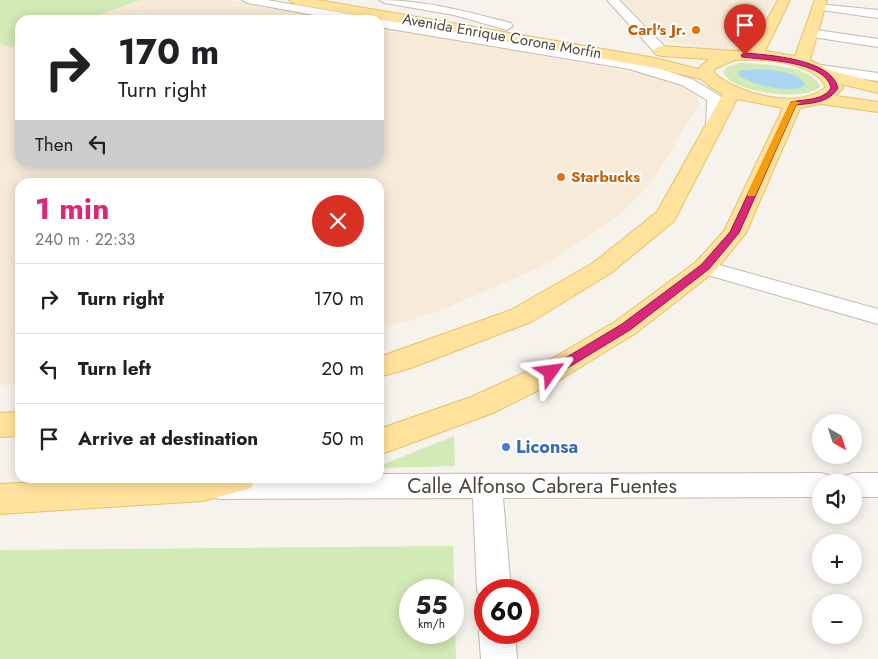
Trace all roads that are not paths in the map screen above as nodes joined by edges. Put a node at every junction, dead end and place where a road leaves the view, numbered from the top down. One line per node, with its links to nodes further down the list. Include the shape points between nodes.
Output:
1 (248, 0): 11 (street)
2 (295, 0): 13 (main road, Avenida Enrique Corona Morfín)
3 (339, 0): 13 (main road, Avenida Enrique Corona Morfín)
4 (385, 0): 9 (street)
5 (439, 0): 9 (street)
6 (613, 0): 19 (street)
7 (784, 0): 17 (main road)
8 (818, 2): 10 (street); 14 (main road)
9 (455, 12): 13 (street)
10 (878, 14)
11 (333, 15)
12 (384, 24): 15 (street)
13 (510, 32): 15 (main road); 19 (main road, Avenida Enrique Corona Morfín)
14 (810, 34): 16 (street); 21 (main road)
15 (473, 39): 20 (street)
16 (878, 43)
17 (755, 55): 18 (main road, Avenida Enrique Corona Morfín); 21 (main road, Avenida Enrique Corona Morfín)
18 (734, 56): 19 (main road, Avenida Enrique Corona Morfín); 22 (main road, Avenida Enrique Corona Morfín, via 711,63 706,69)
19 (659, 57): 20 (street); 22 (main road, Avenida Enrique Corona Morfín)
20 (624, 65): 31 (street, via 674,76 705,91 715,100)
21 (814, 69): 23 (street, Avenida Enrique Corona Morfín); 24 (main road, Avenida Enrique Corona Morfín); 26 (main road, via 833,82 831,94)
22 (707, 76): 25 (main road, Avenida Enrique Corona Morfín, via 720,88)
23 (878, 77)
24 (878, 88)
25 (732, 93): 27 (main road, Avenida Enrique Corona Morfín, via 758,100); 31 (main road)
26 (821, 99): 27 (main road, Avenida Enrique Corona Morfín); 28 (main road, Avenida Enrique Corona Morfín)
27 (794, 103): 32 (main road, via 734,233)
28 (852, 104): 29 (main road, Avenida Enrique Corona Morfín); 30 (street)
29 (878, 107)
30 (878, 112)
31 (714, 127): 34 (main road, via 666,216 602,268 521,316)
32 (705, 267): 33 (street); 37 (main road, via 626,327 551,372 482,405)
33 (878, 317)
34 (384, 365)
35 (15, 424): 36 (main road)
36 (0, 425)
37 (384, 440)
38 (219, 483): 43 (main road)
39 (812, 485): 42 (street, Calle Alfonso Cabrera Fuentes)
40 (862, 485): 41 (street)
41 (878, 485)
42 (487, 486): 43 (street, Calle Alfonso Cabrera Fuentes); 45 (street)
43 (203, 487): 44 (main road)
44 (0, 499)
45 (493, 579)
46 (498, 644): 47 (street)
47 (499, 659)

